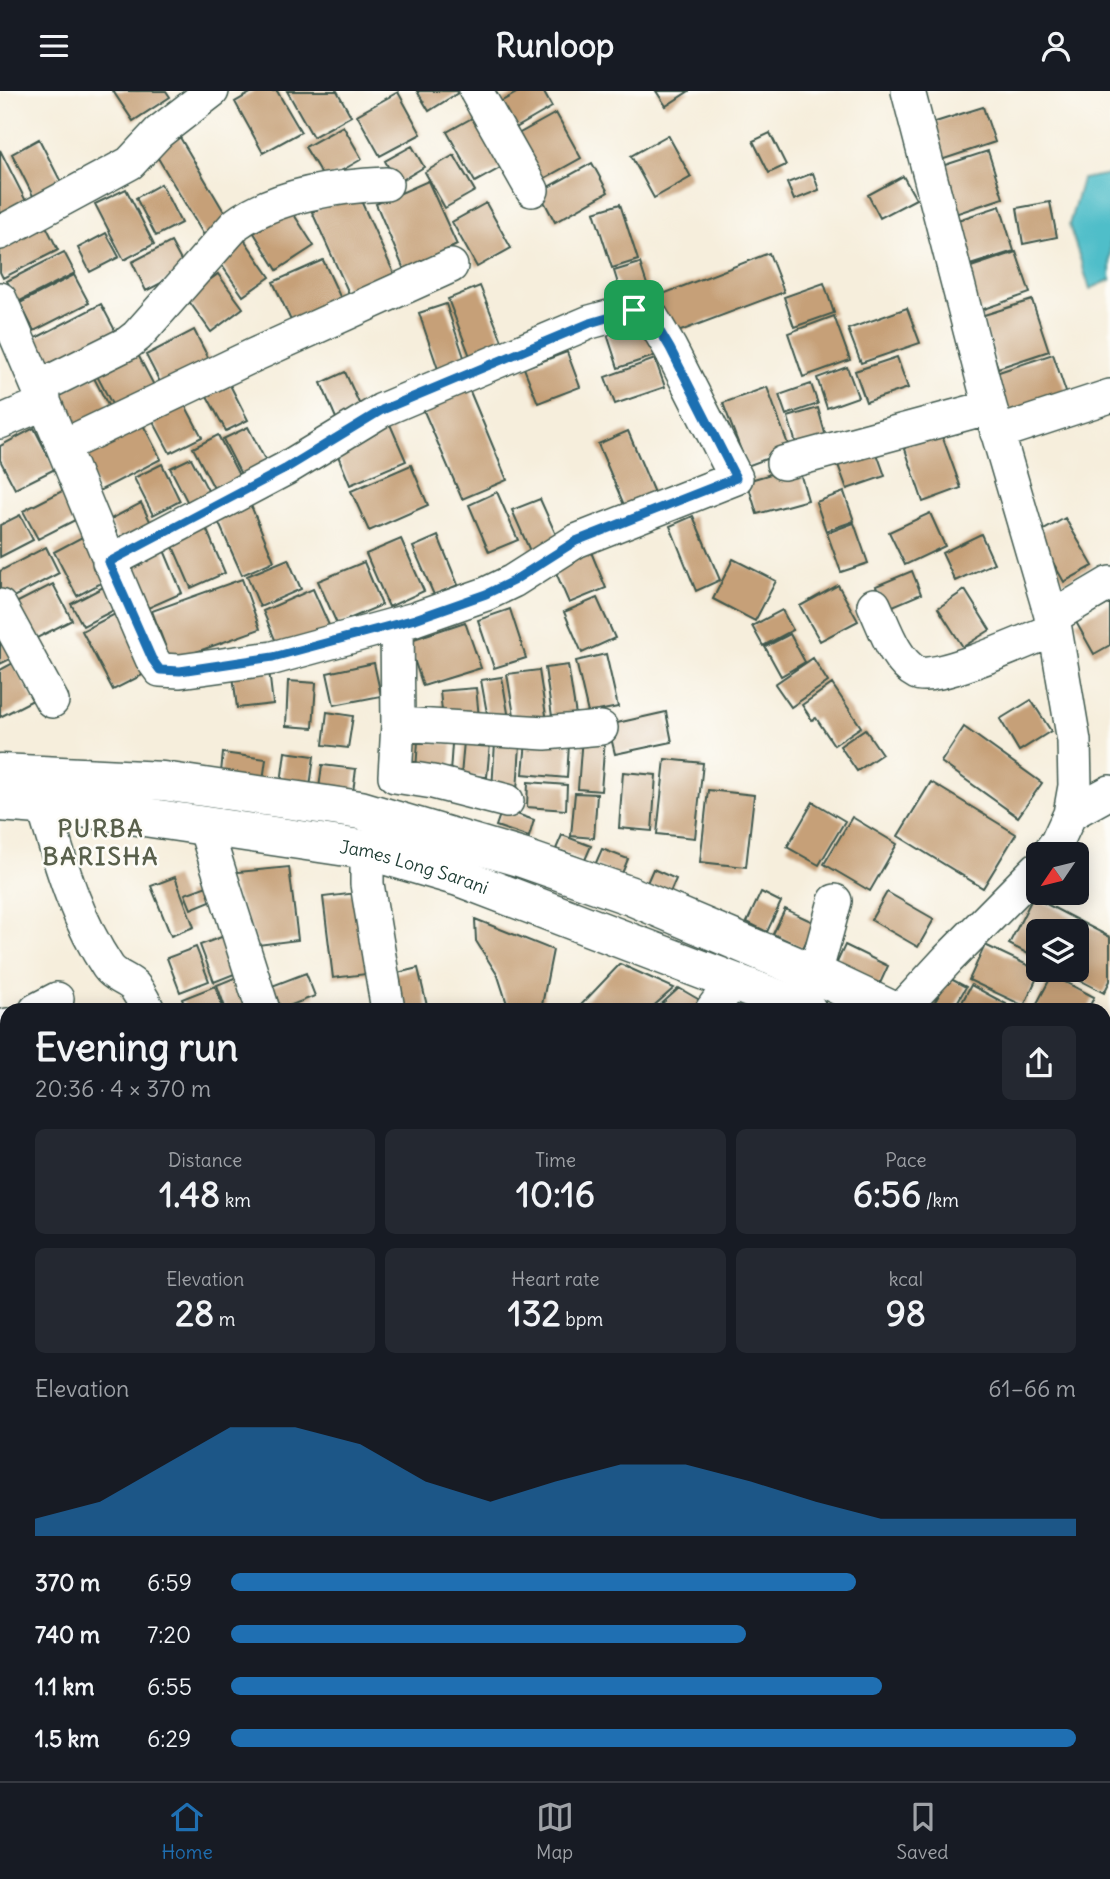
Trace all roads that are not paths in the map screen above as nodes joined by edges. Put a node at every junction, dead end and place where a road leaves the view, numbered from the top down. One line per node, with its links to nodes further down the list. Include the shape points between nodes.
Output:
1 (212, 91): 6 (street, via 159,132 130,163)
2 (476, 91): 5 (street)
3 (908, 91): 11 (street)
4 (386, 184): 9 (street, via 347,186 253,212 236,224 128,343)
5 (533, 190)
6 (0, 233)
7 (451, 266): 13 (street)
8 (0, 299): 9 (street)
9 (42, 392): 12 (street, via 35,407); 13 (street)
10 (1110, 396): 11 (street)
11 (993, 420): 14 (street); 20 (street)
12 (0, 422)
13 (63, 446): 15 (street)
14 (783, 463)
15 (109, 562): 19 (street, via 160,670 273,657); 19 (street, via 285,469 382,410 590,323 634,310 651,316 736,478 576,541 486,594)
16 (1110, 583): 20 (street)
17 (873, 605): 20 (street, via 908,666 929,676)
18 (0, 606): 21 (street)
19 (397, 624): 22 (street)
20 (1053, 624): 30 (street, via 1074,741)
21 (52, 701)
22 (398, 724): 23 (street, via 545,733); 25 (street)
23 (601, 728)
24 (0, 773): 31 (main road, via 163,781 360,810)
25 (395, 776): 27 (street); 31 (street)
26 (1110, 792): 30 (street)
27 (507, 801)
28 (0, 802): 29 (main road, James Long Sarani)
29 (43, 805): 32 (main road, James Long Sarani); 39 (street, via 85,926 110,970 133,986)
30 (1070, 814): 33 (street)
31 (390, 819): 37 (main road, via 581,878)
32 (204, 824): 34 (main road, James Long Sarani); 40 (street)
33 (1057, 842)
34 (367, 850): 38 (main road, James Long Sarani, via 459,877); 41 (street, via 367,884)
35 (1026, 880): 43 (street)
36 (835, 901): 37 (street)
37 (811, 992): 38 (main road, James Long Sarani); 42 (main road)
38 (722, 996)
39 (144, 1003)
40 (261, 1003)
41 (387, 1003)
42 (860, 1003)
43 (907, 1003)

